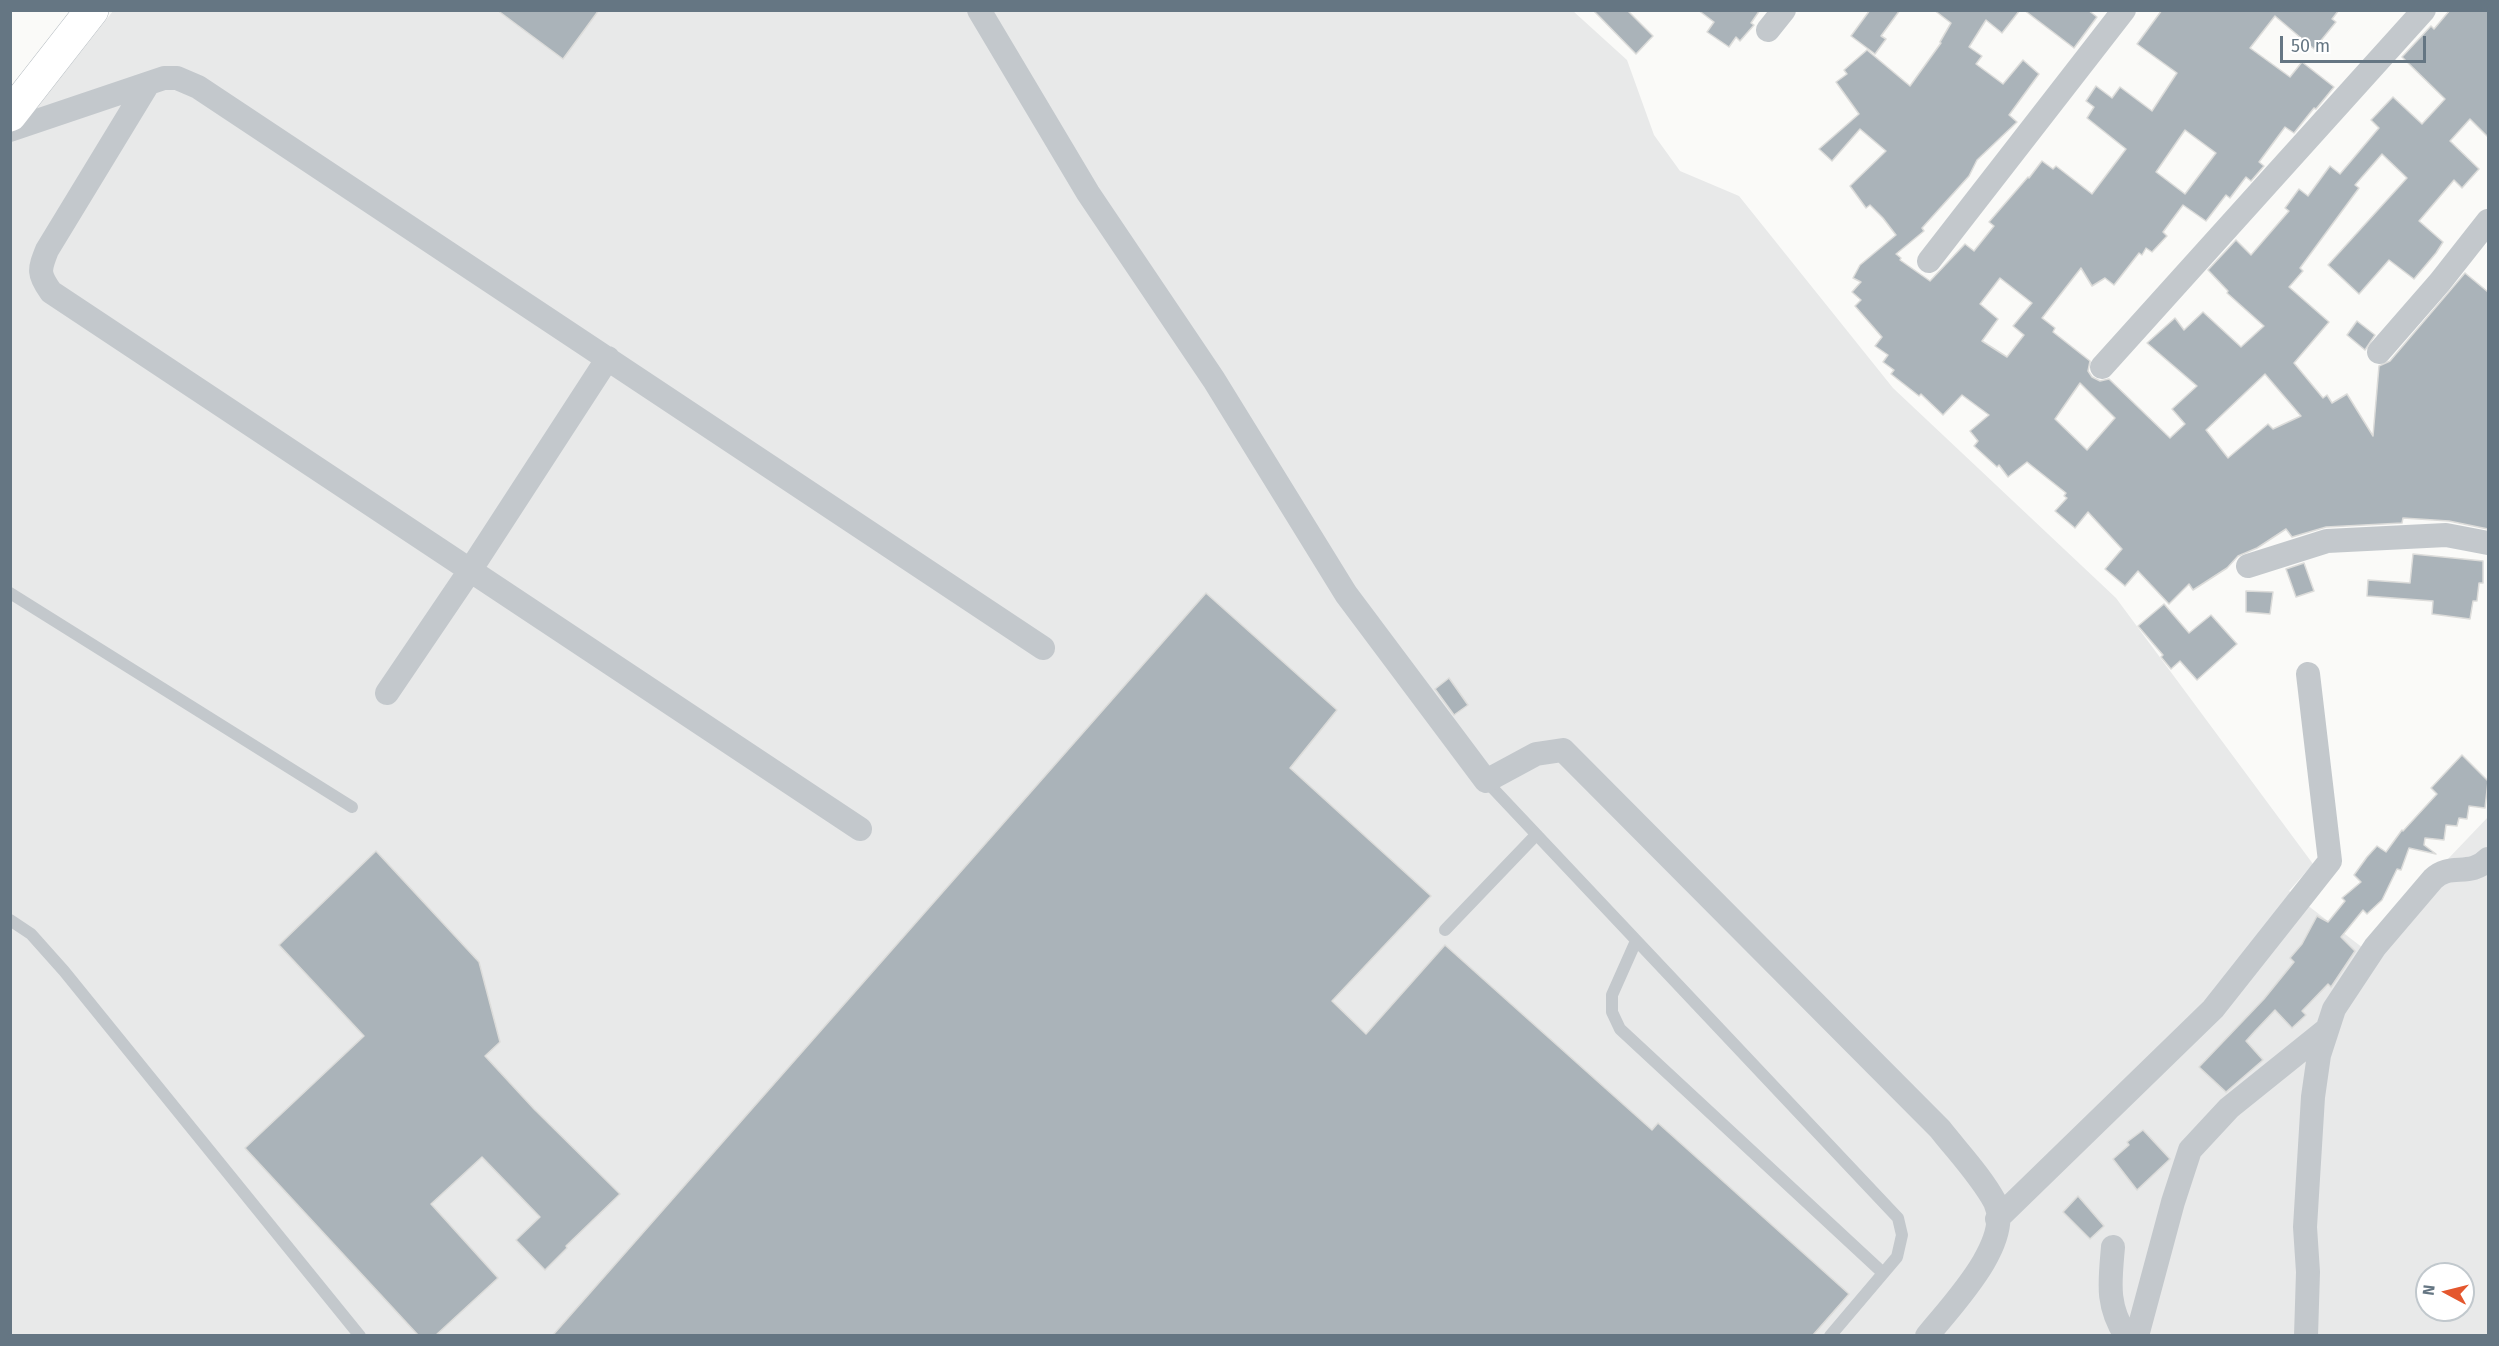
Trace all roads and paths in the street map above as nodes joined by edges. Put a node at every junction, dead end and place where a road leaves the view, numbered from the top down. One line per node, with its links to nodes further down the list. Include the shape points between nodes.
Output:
1 (92, 10): 8 (main road)
2 (979, 10): 22 (street, via 1088,193 1214,380 1347,594)
3 (1784, 10): 6 (street)
4 (2124, 10): 11 (street)
5 (2424, 10): 14 (street)
6 (1768, 30)
7 (148, 84): 9 (street); 13 (street, via 177,78 198,87); 17 (street, via 47,250 40,267 41,278 51,292)
8 (10, 115)
9 (10, 130)
10 (2488, 221): 12 (street)
11 (1929, 261)
12 (2379, 352)
13 (608, 358): 17 (street); 19 (street)
14 (2102, 367)
15 (2488, 543): 16 (street, via 2446,535 2326,541)
16 (2248, 566)
17 (471, 569): 21 (street); 24 (street)
18 (10, 592): 23 (lane)
19 (1043, 648)
20 (2308, 674): 31 (street, via 2330,861 2213,1009)
21 (387, 693)
22 (1486, 781): 25 (lane); 31 (street, via 1536,754 1563,750 1940,1129 1996,1204)
23 (352, 807)
24 (860, 829)
25 (1536, 835): 28 (lane); 29 (lane)
26 (2488, 859): 30 (street, via 2476,869 2447,870 2433,879 2375,947 2334,1009)
27 (10, 920): 34 (lane, via 31,934 64,971)
28 (1445, 930)
29 (1636, 941): 33 (lane, via 1898,1218 1902,1235 1897,1257); 33 (lane, via 1611,995 1612,1012 1620,1029)
30 (2326, 1030): 38 (street, via 2229,1108 2190,1149); 39 (street, via 2315,1080 2305,1227)
31 (1996, 1218): 36 (street, via 1997,1232 1982,1268)
32 (2113, 1247): 37 (street, via 2112,1303)
33 (1883, 1273): 35 (lane)
34 (360, 1335)
35 (1830, 1335)
36 (1927, 1335)
37 (2126, 1335)
38 (2137, 1335)
39 (2306, 1335)

